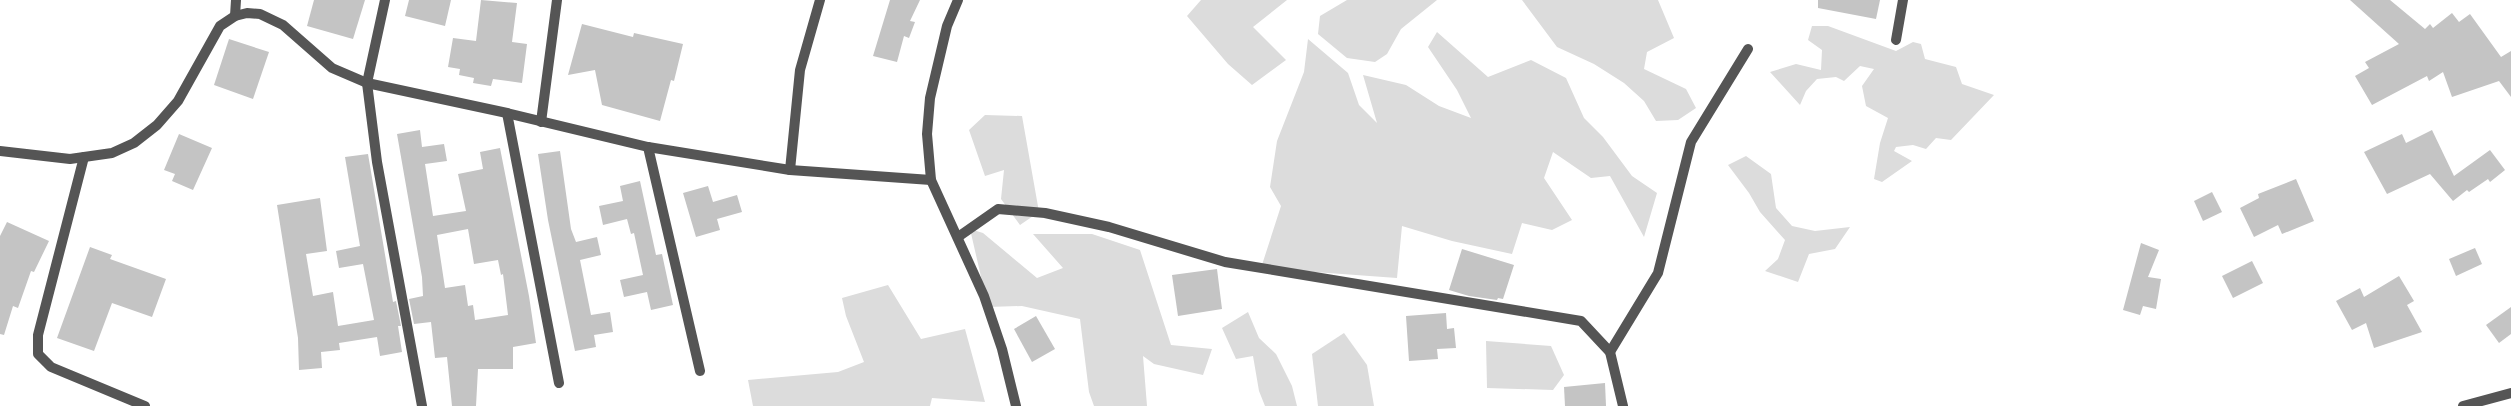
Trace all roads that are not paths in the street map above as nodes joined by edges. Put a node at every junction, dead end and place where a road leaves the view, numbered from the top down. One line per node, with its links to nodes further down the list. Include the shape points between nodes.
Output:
1 (236, 0): 7 (street)
2 (385, 0): 10 (street)
3 (557, 0): 12 (street)
4 (820, 0): 16 (street, via 800,70)
5 (958, 0): 17 (street, via 947,26 930,98 927,134)
6 (1904, 0): 8 (street)
7 (235, 16): 10 (street, via 247,13 260,14 283,25 332,68); 15 (street, via 220,26 178,101 157,126 134,143 112,153)
8 (1896, 40)
9 (1748, 49): 19 (street, via 1691,142 1658,273)
10 (366, 83): 11 (street); 24 (street, via 376,162)
11 (507, 113): 12 (street); 21 (street)
12 (541, 122): 13 (street)
13 (648, 147): 16 (street); 20 (street)
14 (0, 151): 15 (street, via 70,159)
15 (84, 157): 23 (street, via 38,335 38,354 51,367)
16 (790, 170): 17 (street)
17 (931, 180): 18 (street)
18 (958, 237): 19 (street, via 998,209 1045,213 1109,227 1225,262 1580,321); 25 (street, via 988,306)
19 (1610, 352): 26 (street)
20 (700, 371)
21 (559, 383)
22 (2511, 393): 27 (street)
23 (145, 406)
24 (422, 406)
25 (1016, 406)
26 (1623, 406)
27 (2463, 406)

